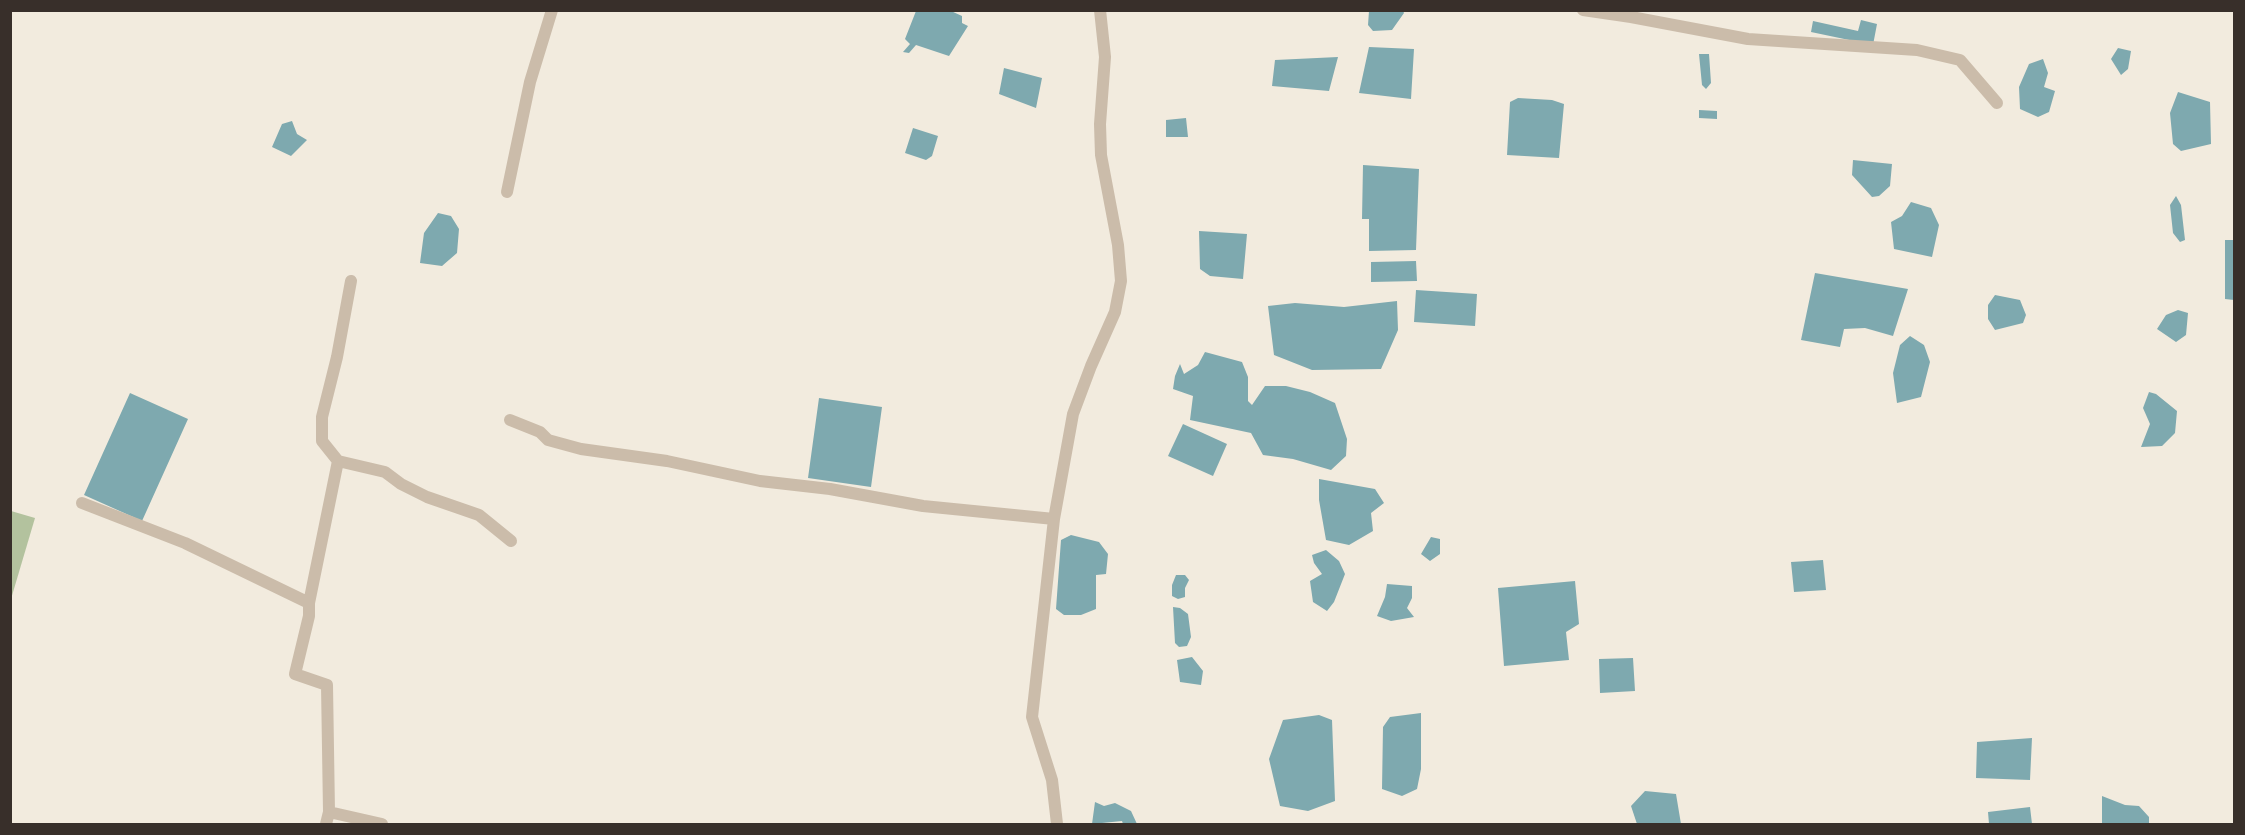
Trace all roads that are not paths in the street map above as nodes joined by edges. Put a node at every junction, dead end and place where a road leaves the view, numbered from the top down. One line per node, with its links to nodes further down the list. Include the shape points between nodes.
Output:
1 (552, 10): 5 (street, via 530,82)
2 (1100, 10): 10 (street, via 1105,57 1101,155 1121,281 1115,312 1073,414)
3 (1583, 10): 4 (street, via 1748,39 1917,50 1960,60)
4 (1997, 103)
5 (507, 192)
6 (351, 281): 8 (street, via 322,417 322,441)
7 (510, 420): 10 (street, via 540,432 548,440 581,449 923,506)
8 (338, 461): 11 (street, via 384,472 427,497 479,515); 12 (street)
9 (82, 503): 12 (street, via 185,543)
10 (1054, 519): 15 (street, via 1032,717 1052,780)
11 (511, 541)
12 (309, 603): 13 (street, via 295,674 327,685)
13 (328, 819): 14 (street)
14 (382, 825)
15 (1057, 825)

